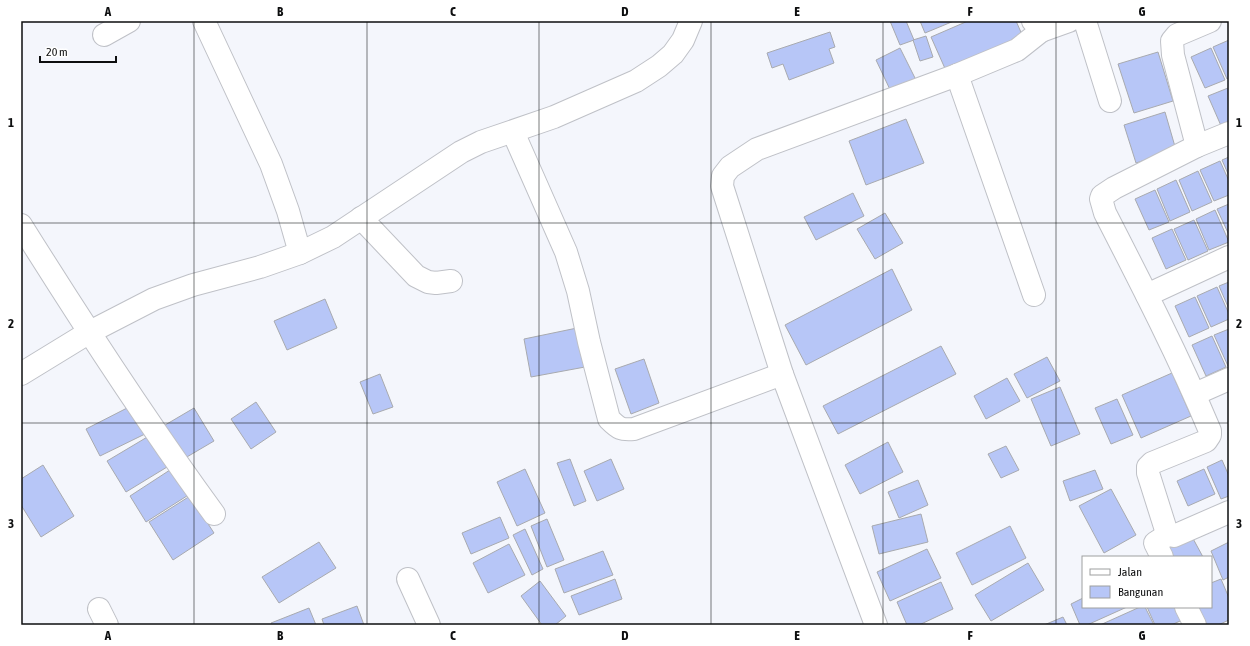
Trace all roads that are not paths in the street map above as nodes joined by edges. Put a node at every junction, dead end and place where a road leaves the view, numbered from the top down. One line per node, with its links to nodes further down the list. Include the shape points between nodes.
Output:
1 (129, 21): 8 (street)
2 (204, 21): 16 (street, via 270,164 288,211)
3 (691, 21): 11 (street, via 673,54 660,66 636,80 554,117)
4 (1069, 21): 7 (street)
5 (1085, 21): 10 (street)
6 (1210, 21): 13 (street, via 1177,35 1172,41 1173,55)
7 (1037, 26): 9 (street, via 1017,50)
8 (104, 35)
9 (957, 75): 19 (street); 23 (street, via 757,149 730,167 723,176 722,186)
10 (1110, 101)
11 (513, 132): 14 (street, via 481,142 461,152); 23 (street, via 566,252 609,419 616,427 622,430 634,429)
12 (1229, 133): 13 (street)
13 (1197, 146): 20 (street, via 1102,196 1105,213)
14 (361, 218): 16 (street, via 333,237); 18 (street, via 416,276 428,282)
15 (21, 225): 21 (street)
16 (300, 253): 21 (street, via 260,267 193,284)
17 (1229, 257): 20 (street)
18 (451, 281)
19 (1034, 294)
20 (1147, 295): 25 (street)
21 (88, 333): 22 (street); 27 (street)
22 (21, 374)
23 (782, 374): 33 (street)
24 (1229, 379): 25 (street)
25 (1195, 394): 28 (street, via 1210,435 1206,441 1152,463 1148,470)
26 (1229, 512): 28 (street, via 1174,536)
27 (214, 514)
28 (1167, 532): 29 (street, via 1155,543)
29 (1162, 556)
30 (408, 579): 32 (street)
31 (1186, 608): 34 (street)
32 (429, 625)
33 (876, 625)
34 (1195, 625)

